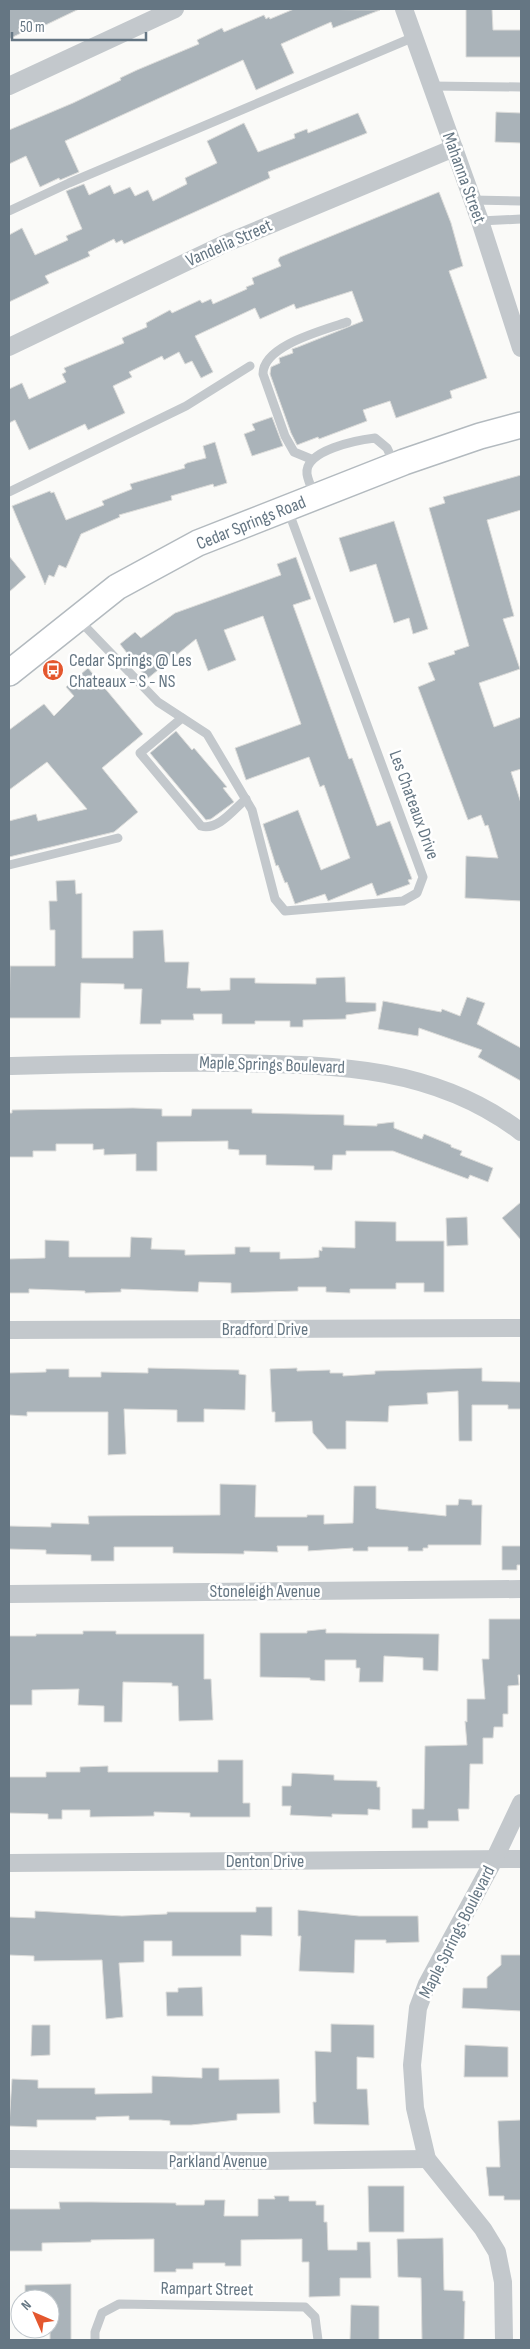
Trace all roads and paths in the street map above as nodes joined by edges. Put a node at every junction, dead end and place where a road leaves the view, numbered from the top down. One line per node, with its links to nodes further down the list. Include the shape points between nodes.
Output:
1 (175, 9): 4 (street)
2 (404, 9): 3 (street, Mahanna Street)
3 (414, 37): 5 (street, Mahanna Street); 10 (lane)
4 (9, 86)
5 (431, 86): 6 (lane); 7 (street, Mahanna Street)
6 (521, 87)
7 (454, 148): 8 (street, Mahanna Street); 14 (street, Vandelia Street, via 224,244)
8 (472, 200): 9 (lane); 12 (street, Mahanna Street)
9 (521, 201)
10 (9, 211)
11 (521, 219): 12 (lane)
12 (480, 221): 15 (street, Mahanna Street)
13 (347, 322): 18 (lane, via 300,338 282,348 263,367 285,436 294,452)
14 (9, 347)
15 (521, 348)
16 (250, 366): 20 (lane, via 186,406)
17 (521, 425): 19 (main road, Cedar Springs Road)
18 (310, 459): 19 (lane, via 359,440 375,438 387,448); 21 (lane, via 306,472)
19 (395, 466): 21 (main road, Cedar Springs Road)
20 (9, 492)
21 (315, 497): 22 (main road, Cedar Springs Road)
22 (287, 507): 23 (main road, Cedar Springs Road, via 198,543 152,566); 26 (lane, Les Chateaux Drive, via 423,877 417,893 403,901 285,911 275,899 252,810)
23 (76, 618): 24 (main road, Cedar Springs Road); 25 (lane, Les Chateaux Drive, via 158,702)
24 (9, 673)
25 (182, 718): 26 (lane, Les Chateaux Drive, via 207,734); 26 (lane, via 140,753 201,826 207,828 219,822)
26 (246, 799)
27 (118, 838): 28 (lane)
28 (9, 865)
29 (9, 1066): 30 (street, Maple Springs Boulevard, via 179,1062 327,1065 375,1070 438,1088 504,1119)
30 (521, 1132)
31 (521, 1328): 32 (street, Bradford Drive)
32 (9, 1330)
33 (521, 1589): 34 (street, Stoneleigh Avenue)
34 (9, 1594)
35 (521, 1803): 37 (street, Maple Springs Boulevard)
36 (521, 1859): 37 (street, Denton Drive)
37 (494, 1860): 38 (street, Denton Drive); 39 (street, Maple Springs Boulevard, via 427,1984 418,2008 412,2066 415,2108)
38 (9, 1863)
39 (427, 2159): 40 (street, Parkland Avenue); 43 (street, Maple Springs Boulevard, via 497,2252 503,2282)
40 (9, 2160)
41 (95, 2340): 42 (lane, Rampart Street, via 102,2313 119,2304 305,2307 314,2317)
42 (318, 2340)
43 (504, 2340)

